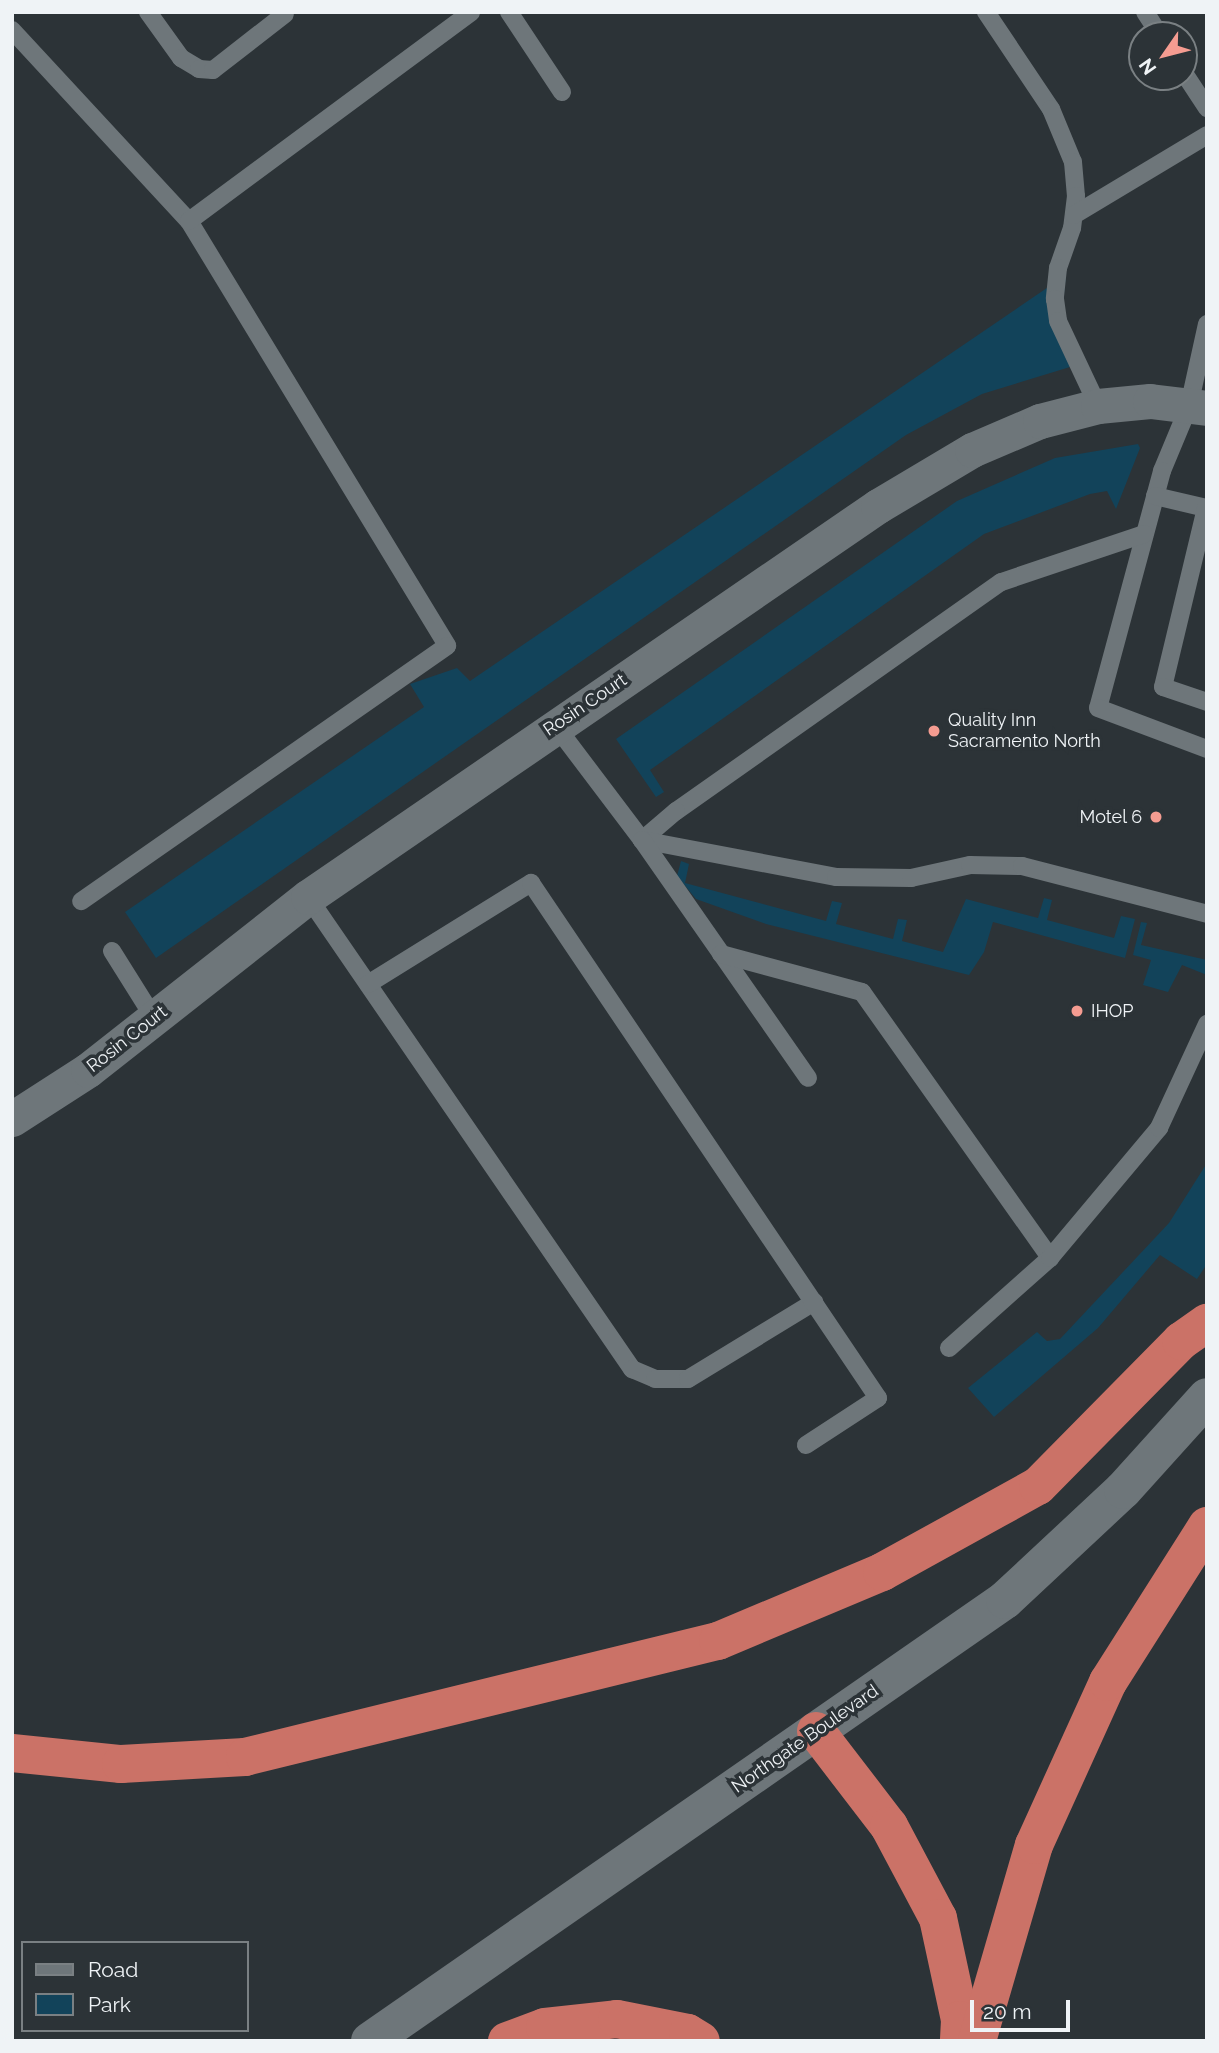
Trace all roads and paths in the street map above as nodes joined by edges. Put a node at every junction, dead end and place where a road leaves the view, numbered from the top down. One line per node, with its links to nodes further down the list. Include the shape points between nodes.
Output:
1 (148, 12): 5 (lane, via 181,58 199,69 212,70)
2 (471, 12): 12 (lane)
3 (509, 12): 8 (lane)
4 (986, 12): 11 (lane, via 1062,130 1073,162)
5 (285, 14)
6 (12, 30): 12 (lane)
7 (1196, 91): 9 (lane)
8 (562, 92)
9 (1207, 108)
10 (1207, 135): 11 (lane)
11 (1074, 215): 14 (lane, via 1055,299 1058,321)
12 (189, 220): 24 (lane, via 447,646)
13 (1207, 324): 15 (lane)
14 (1098, 406): 15 (street, Rosin Court, via 1150,401); 20 (street, Rosin Court, via 1040,421 972,450 878,506)
15 (1198, 407): 16 (lane)
16 (1155, 496): 17 (lane); 18 (lane)
17 (1206, 508): 19 (lane, via 1163,687)
18 (1144, 534): 21 (lane, via 1098,708); 22 (lane, via 1001,582 676,811)
19 (1207, 702)
20 (555, 725): 22 (lane); 23 (street, Rosin Court)
21 (1207, 749)
22 (642, 840): 25 (lane, via 836,877 911,878 970,865 1022,866); 27 (lane)
23 (308, 897): 28 (lane); 29 (street, Rosin Court)
24 (81, 901)
25 (1207, 914)
26 (112, 951): 29 (lane)
27 (721, 954): 31 (lane); 33 (lane, via 862,992)
28 (368, 984): 34 (lane, via 632,1370 655,1379 688,1379); 34 (lane, via 531,883)
29 (154, 1018): 32 (street, Rosin Court, via 88,1070)
30 (1207, 1024): 33 (lane, via 1158,1128)
31 (808, 1078)
32 (12, 1119)
33 (1050, 1258): 36 (lane)
34 (814, 1302): 38 (lane, via 878,1398)
35 (1207, 1323): 41 (highway, via 1181,1341 1038,1486 882,1572 718,1641 245,1756 121,1765)
36 (949, 1349)
37 (1207, 1397): 40 (main road, Northgate Boulevard, via 1123,1490 1006,1600)
38 (806, 1445)
39 (1207, 1526): 46 (highway, via 1108,1682 1034,1845)
40 (816, 1731): 42 (main road, Northgate Boulevard); 45 (highway, via 890,1826 938,1918 960,2020)
41 (12, 1754)
42 (370, 2041)
43 (507, 2041): 44 (highway, via 545,2027 617,2019 688,2033)
44 (701, 2041)
45 (959, 2041)
46 (977, 2041)

